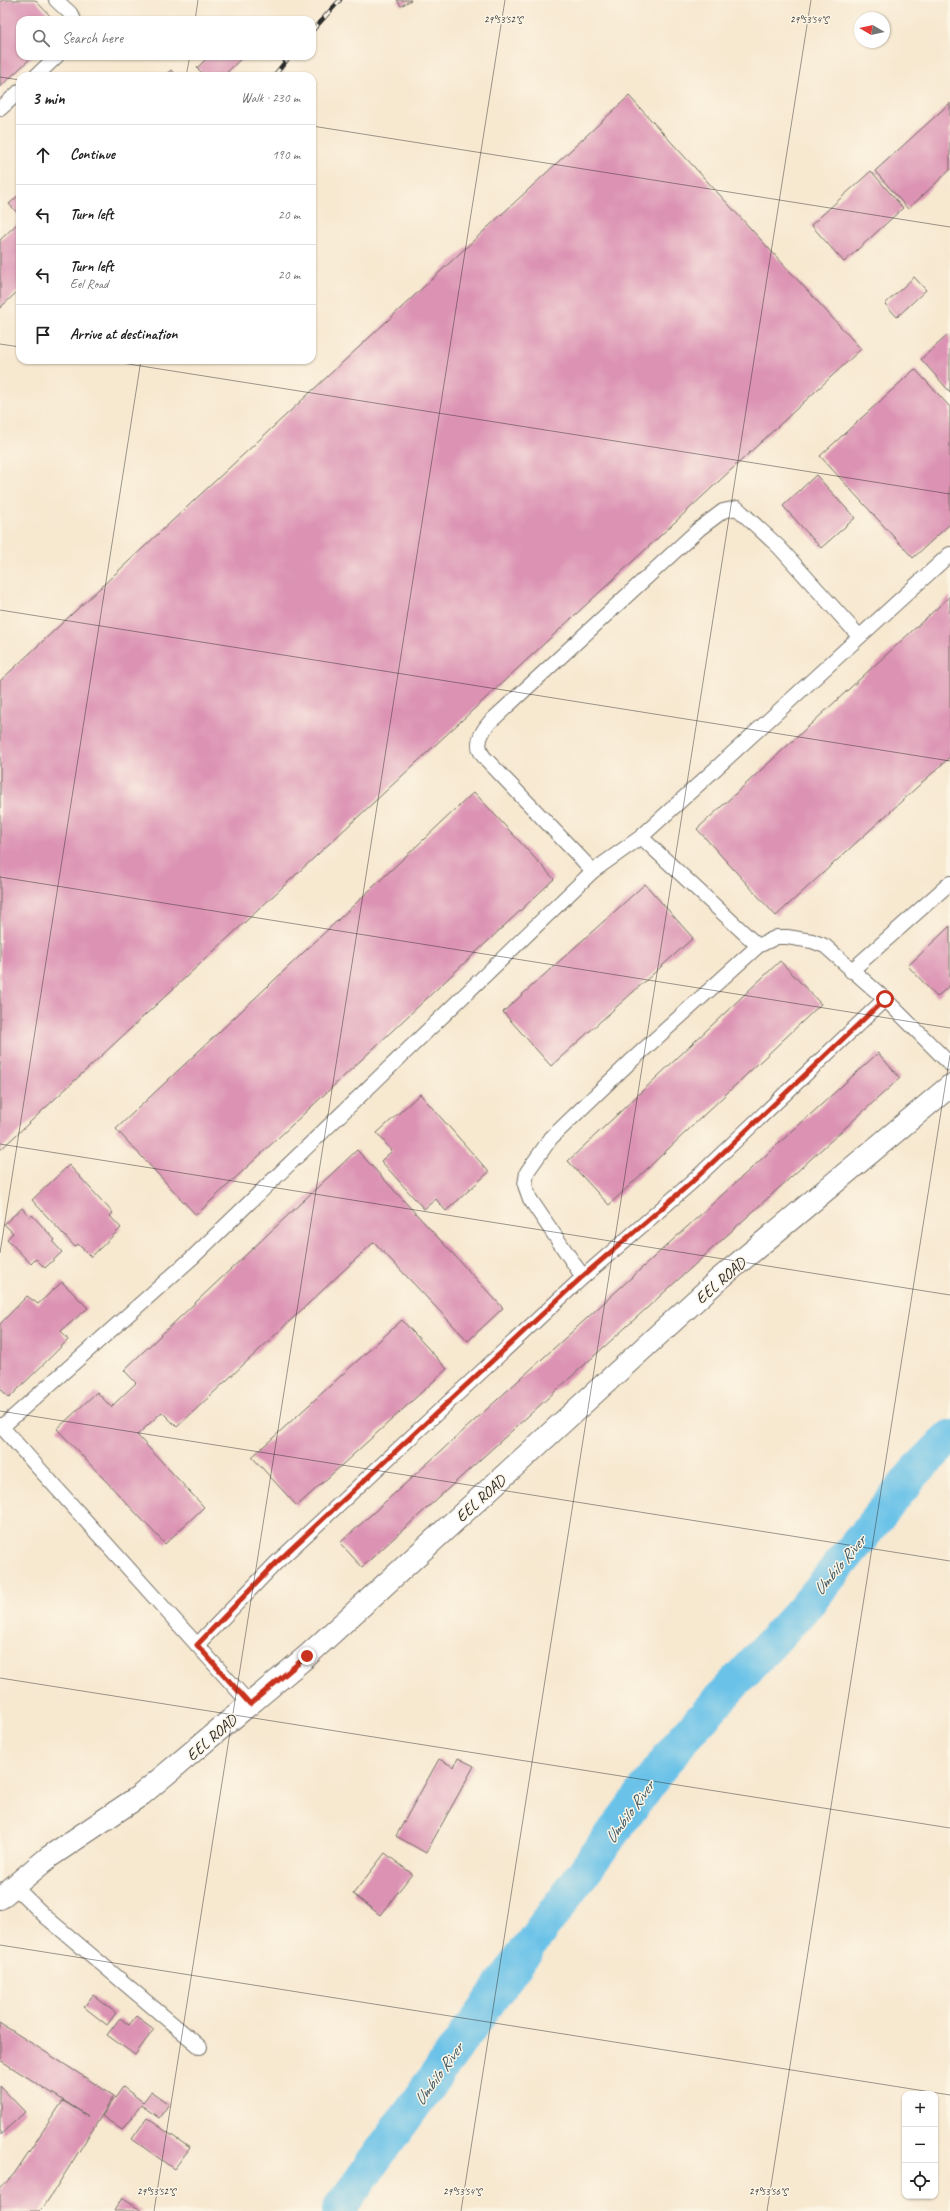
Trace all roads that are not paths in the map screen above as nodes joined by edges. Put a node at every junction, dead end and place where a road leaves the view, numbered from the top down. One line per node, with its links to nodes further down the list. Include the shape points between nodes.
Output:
1 (56, 0): 2 (lane)
2 (72, 16)
3 (53, 60): 4 (lane)
4 (40, 72)
5 (16, 95): 6 (lane)
6 (0, 109)
7 (950, 554): 8 (lane)
8 (859, 636): 9 (lane); 10 (lane, via 779,547 737,508 723,511 699,529 490,722 479,740 479,749 484,757)
9 (641, 837): 10 (lane); 12 (lane)
10 (593, 871): 18 (lane, via 193,1256)
11 (950, 883): 13 (lane)
12 (758, 946): 13 (lane, via 777,938 787,937 812,941 825,946); 17 (lane, via 551,1138 527,1172 525,1185 530,1199)
13 (852, 971): 14 (lane)
14 (885, 999): 15 (lane); 17 (lane, via 692,1182)
15 (950, 1064)
16 (950, 1086): 20 (street, EEL ROAD, via 718,1281 313,1651)
17 (582, 1277): 19 (lane, via 276,1563)
18 (1, 1426): 19 (lane)
19 (197, 1645): 20 (lane)
20 (250, 1704): 21 (street, EEL ROAD, via 141,1795 49,1857)
21 (7, 1892): 22 (lane, via 46,1917)
22 (200, 2047)

